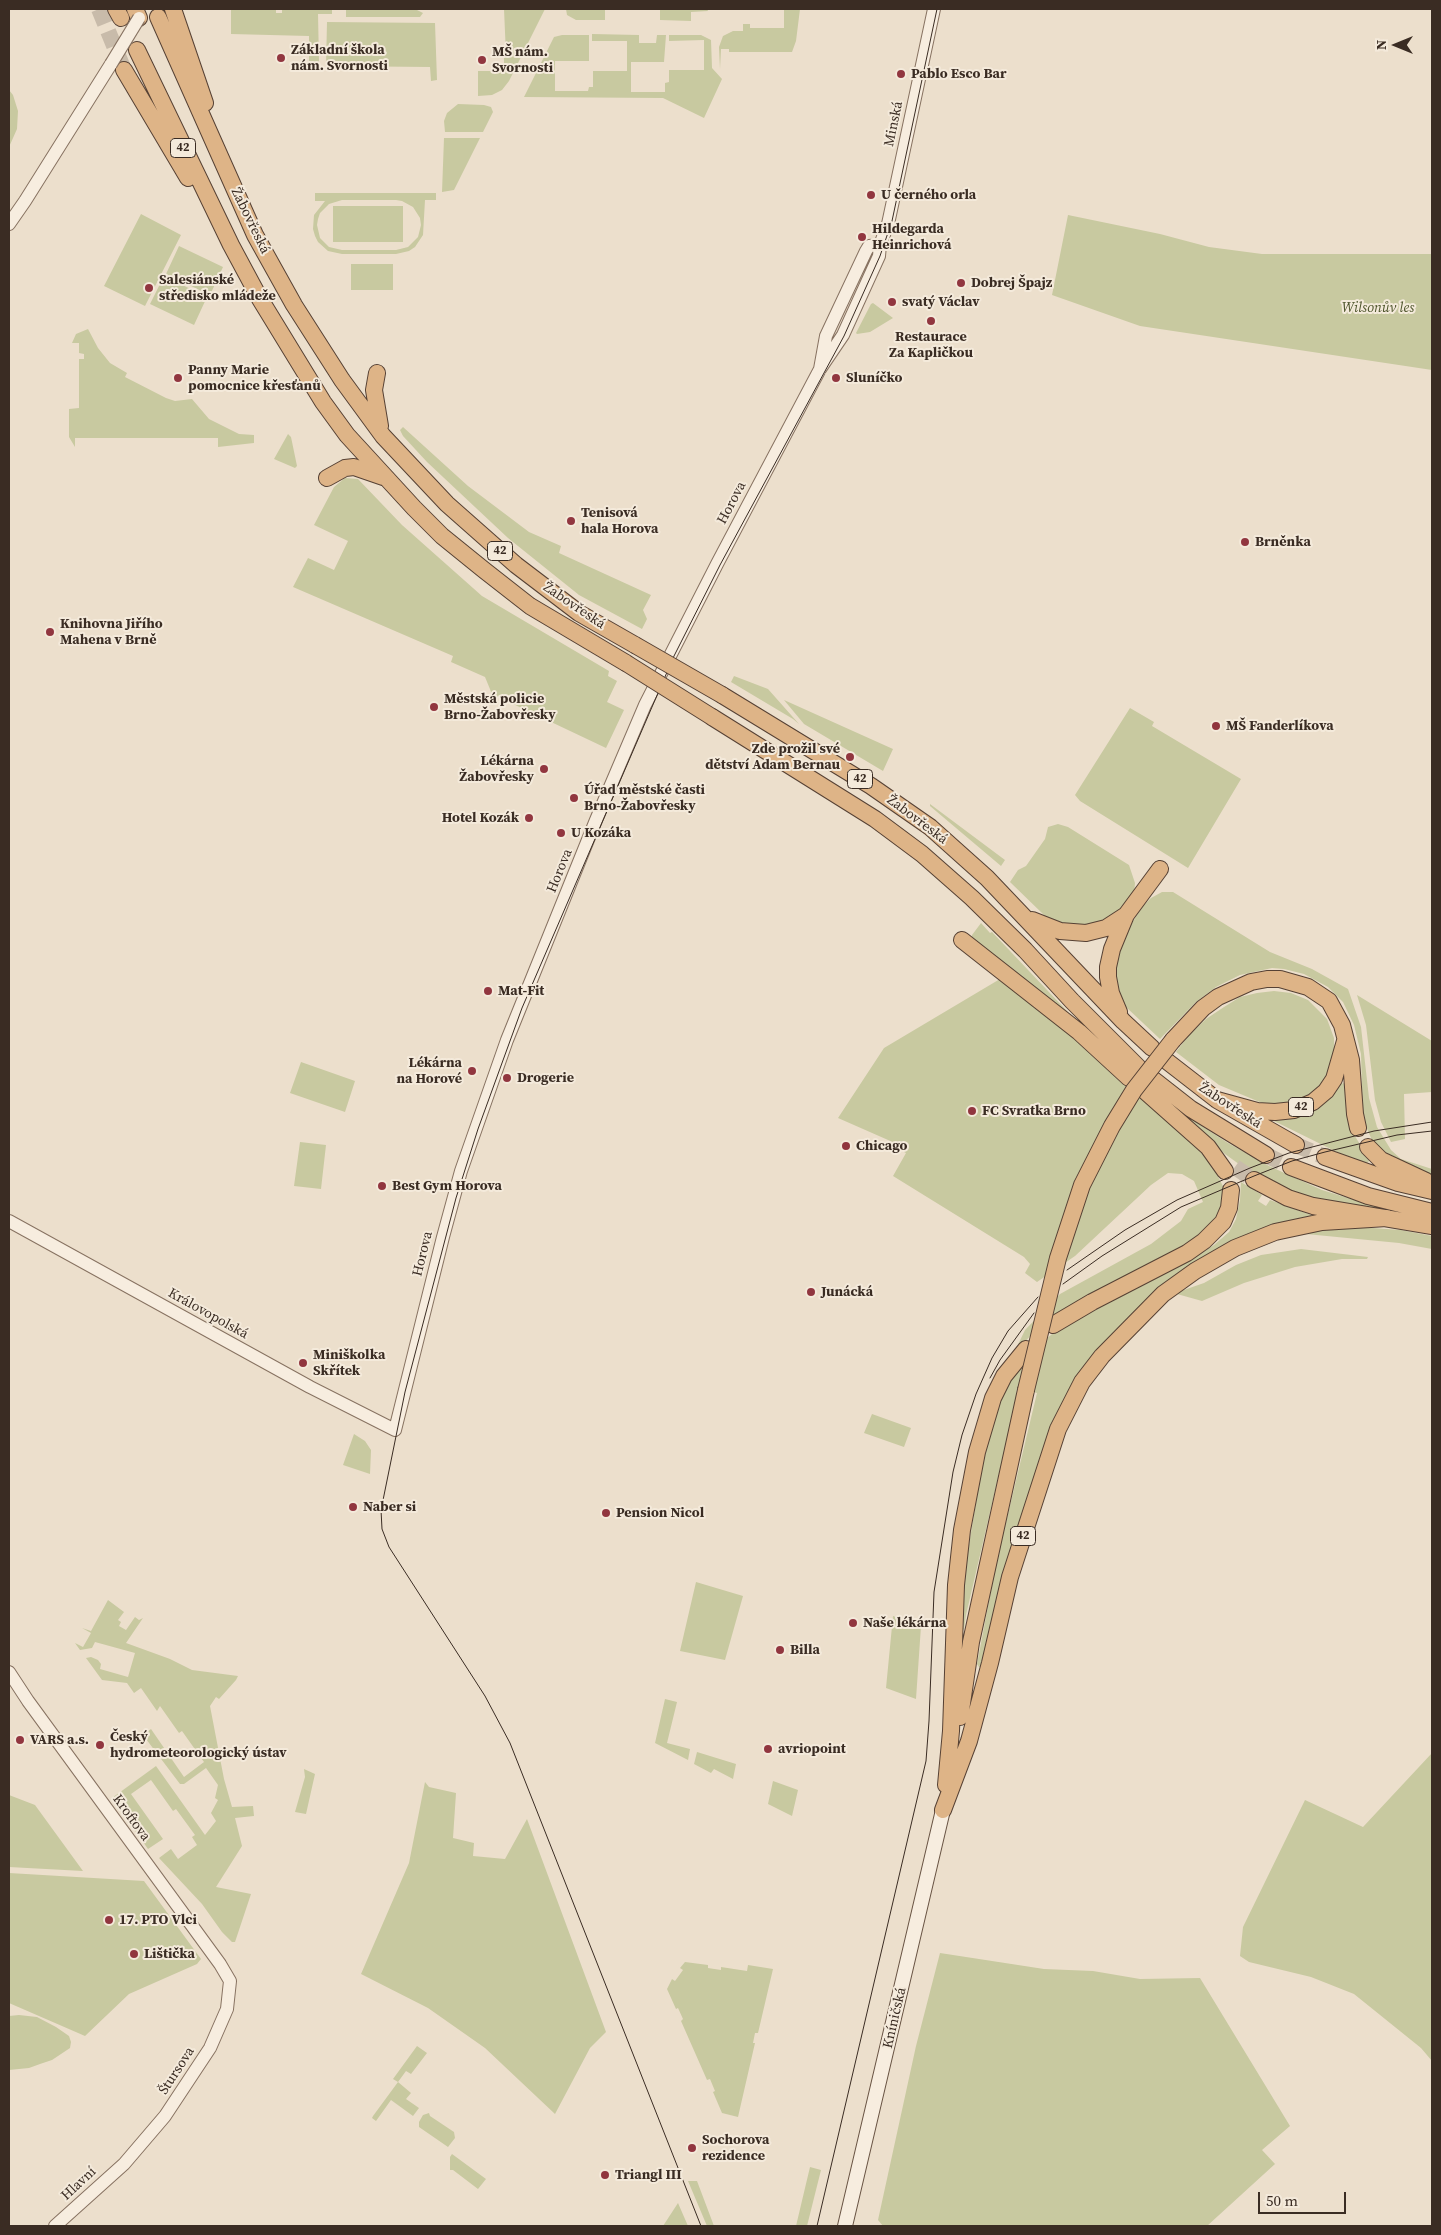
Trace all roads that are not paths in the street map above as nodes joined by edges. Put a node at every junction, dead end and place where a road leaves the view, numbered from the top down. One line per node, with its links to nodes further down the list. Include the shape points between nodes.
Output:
1 (173, 9): 6 (highway, 42, via 202,90)
2 (934, 9): 9 (street, Minská, via 888,224)
3 (144, 13): 5 (street, bridge); 6 (highway, Žabovřeská / 42)
4 (137, 50): 8 (highway, Žabovřeská / 42)
5 (118, 67): 7 (street); 8 (highway, 42)
6 (224, 167): 13 (highway, Žabovřeská / 42, via 255,236 294,305)
7 (9, 224)
8 (231, 245): 15 (highway, Žabovřeská / 42, via 323,402)
9 (880, 245): 10 (street, Minská, via 880,256); 11 (street, via 869,246 866,250 826,336)
10 (832, 355): 11 (street, Horova)
11 (820, 369): 44 (street, Horova, via 645,705 525,993 461,1171)
12 (377, 373): 13 (highway, via 374,397)
13 (383, 436): 18 (highway, Žabovřeská / 42, bridge, via 447,504 516,565 580,613 871,786 930,827)
14 (327, 478): 15 (highway, via 345,468 354,468)
15 (387, 479): 20 (highway, Žabovřeská / 42, bridge, via 442,536 530,606 875,819 922,854 972,898)
16 (1160, 869): 17 (highway)
17 (1126, 915): 18 (highway, via 1106,928 1086,933 1060,931); 21 (highway, via 1108,968 1111,993)
18 (1026, 917): 21 (highway, Žabovřeská / 42)
19 (962, 940): 24 (highway)
20 (1072, 1001): 24 (highway, 42); 24 (highway, Žabovřeská / 42, via 1134,1072)
21 (1123, 1021): 23 (highway, Žabovřeská / 42)
22 (1345, 1039): 26 (highway, 42, via 1334,1078 1326,1091 1313,1102 1294,1110 1275,1112 1257,1111); 27 (highway, 42, via 1351,1060); 46 (highway, 42, bridge, via 1336,1011 1320,994 1295,983 1267,979 1251,982 1218,997 1203,1008 1173,1040 1129,1097 1112,1126 1082,1185 1062,1242 971,1642 956,1751)
23 (1152, 1048)
24 (1111, 1059)
25 (1168, 1062): 26 (highway, Žabovřeská / 42)
26 (1217, 1100): 28 (highway, Žabovřeská / 42)
27 (1358, 1128)
28 (1296, 1145)
29 (1368, 1146): 35 (highway, via 1380,1160)
30 (1266, 1155): 33 (highway, Žabovřeská, via 1150,1086)
31 (1325, 1157): 37 (highway)
32 (1291, 1167): 38 (highway, via 1368,1196)
33 (1230, 1169)
34 (1254, 1180): 39 (highway, 42, via 1300,1202)
35 (1432, 1184)
36 (1231, 1190): 42 (highway, via 1229,1208 1222,1222 1204,1241)
37 (1432, 1191)
38 (1432, 1212)
39 (1387, 1218): 41 (highway, 42); 46 (highway, 42, via 1306,1225 1275,1232 1235,1248 1163,1294 1097,1362 1071,1400 1058,1429 1010,1577 969,1741)
40 (9, 1221): 44 (street, Královopolská, via 310,1387)
41 (1432, 1226)
42 (1053, 1325)
43 (1026, 1349): 46 (highway, via 1004,1376 993,1398 982,1428 968,1501 956,1585 950,1740)
44 (395, 1430)
45 (9, 1672): 47 (street, Kroftova)
46 (943, 1810): 50 (main road, Kníničská)
47 (230, 1981): 48 (street, Štursova, via 227,2009 210,2048 165,2116)
48 (124, 2164): 49 (street, Hlavní)
49 (55, 2226)
50 (845, 2226)

